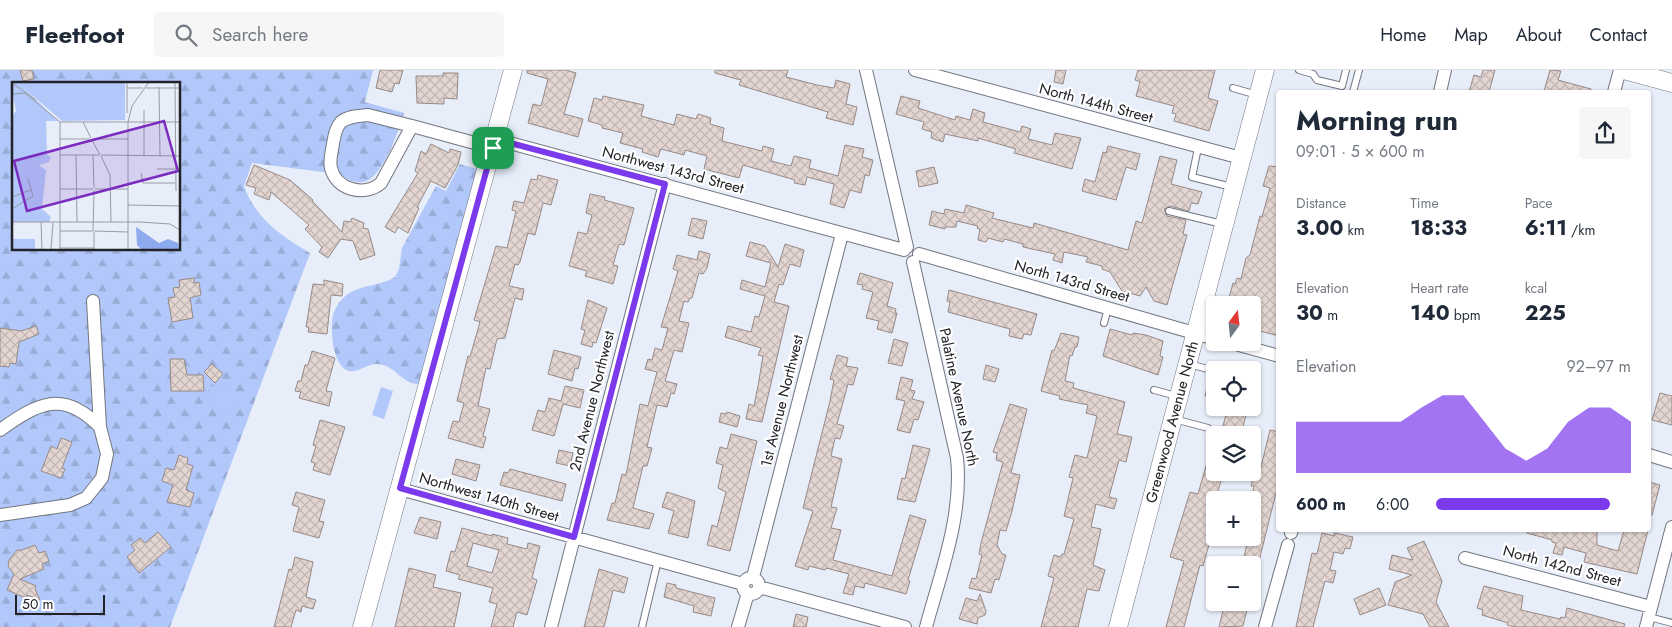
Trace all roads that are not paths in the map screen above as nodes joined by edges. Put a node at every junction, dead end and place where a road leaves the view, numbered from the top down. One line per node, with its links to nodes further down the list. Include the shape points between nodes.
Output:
1 (513, 70): 19 (main road)
2 (866, 70): 27 (street)
3 (915, 70): 20 (street, North 144th Street)
4 (1265, 70): 17 (main road, Greenwood Avenue North)
5 (1299, 70): 11 (lane)
6 (1346, 70): 11 (lane, via 1342,86 1317,80)
7 (1359, 70): 14 (lane)
8 (1445, 70): 15 (street)
9 (1620, 70): 16 (street)
10 (1624, 70): 12 (main road)
11 (1313, 72)
12 (1672, 83)
13 (1233, 88): 17 (lane)
14 (1354, 90)
15 (1440, 90)
16 (1615, 90)
17 (1258, 95): 21 (main road, Greenwood Avenue North)
18 (412, 126): 18 (street, via 368,115 341,122 333,142 330,163 334,175 350,189 364,191 376,187); 19 (street, Northwest 143rd Street)
19 (494, 143): 22 (street, Northwest 143rd Street); 46 (main road)
20 (1198, 148): 21 (street, North 144th Street); 23 (lane, via 1192,176)
21 (1241, 158): 23 (main road, Greenwood Avenue North)
22 (665, 184): 26 (street, Northwest 143rd Street); 50 (street, 2nd Avenue Northwest)
23 (1233, 187): 25 (main road, Greenwood Avenue North)
24 (1170, 211): 25 (lane)
25 (1224, 224): 32 (main road, Greenwood Avenue North)
26 (842, 234): 27 (street); 53 (street, 1st Avenue Northwest)
27 (906, 248): 28 (street, via 905,259)
28 (916, 258): 30 (street, North 143rd Street); 61 (street, Palatine Avenue North, via 960,482 956,515)
29 (93, 301): 41 (street)
30 (1108, 308): 31 (lane); 32 (street, North 143rd Street)
31 (1104, 323)
32 (1195, 334): 33 (street, North 143rd Street); 36 (main road, Greenwood Avenue North)
33 (1206, 337)
34 (1246, 351): 35 (street)
35 (1276, 356)
36 (1187, 363): 37 (lane); 39 (main road, Greenwood Avenue North)
37 (1206, 368)
38 (1154, 390): 39 (lane)
39 (1179, 396): 40 (main road, Greenwood Avenue North)
40 (1172, 419): 42 (lane); 62 (main road, Greenwood Avenue North)
41 (100, 428): 43 (street, via 88,415 58,403 27,410); 47 (street, via 107,454 106,467 96,488 86,498 56,508)
42 (1206, 428)
43 (0, 430)
44 (1651, 456): 45 (street)
45 (1672, 462)
46 (400, 488): 50 (street, Northwest 140th Street); 56 (main road)
47 (0, 515)
48 (1672, 527): 54 (street)
49 (1290, 536): 63 (street)
50 (574, 537): 52 (street, Northwest 140th Street); 57 (street, 2nd Avenue Northwest)
51 (1465, 558): 54 (street, North 142nd Street)
52 (658, 560): 53 (street, Northwest 140th Street); 58 (lane)
53 (751, 585): 59 (street, 1st Avenue Northwest); 60 (street, Northwest 140th Street)
54 (1649, 617): 55 (lane)
55 (1672, 623)
56 (362, 627)
57 (551, 627)
58 (642, 627)
59 (738, 627)
60 (905, 627)
61 (926, 627)
62 (1118, 627)
63 (1265, 627)

